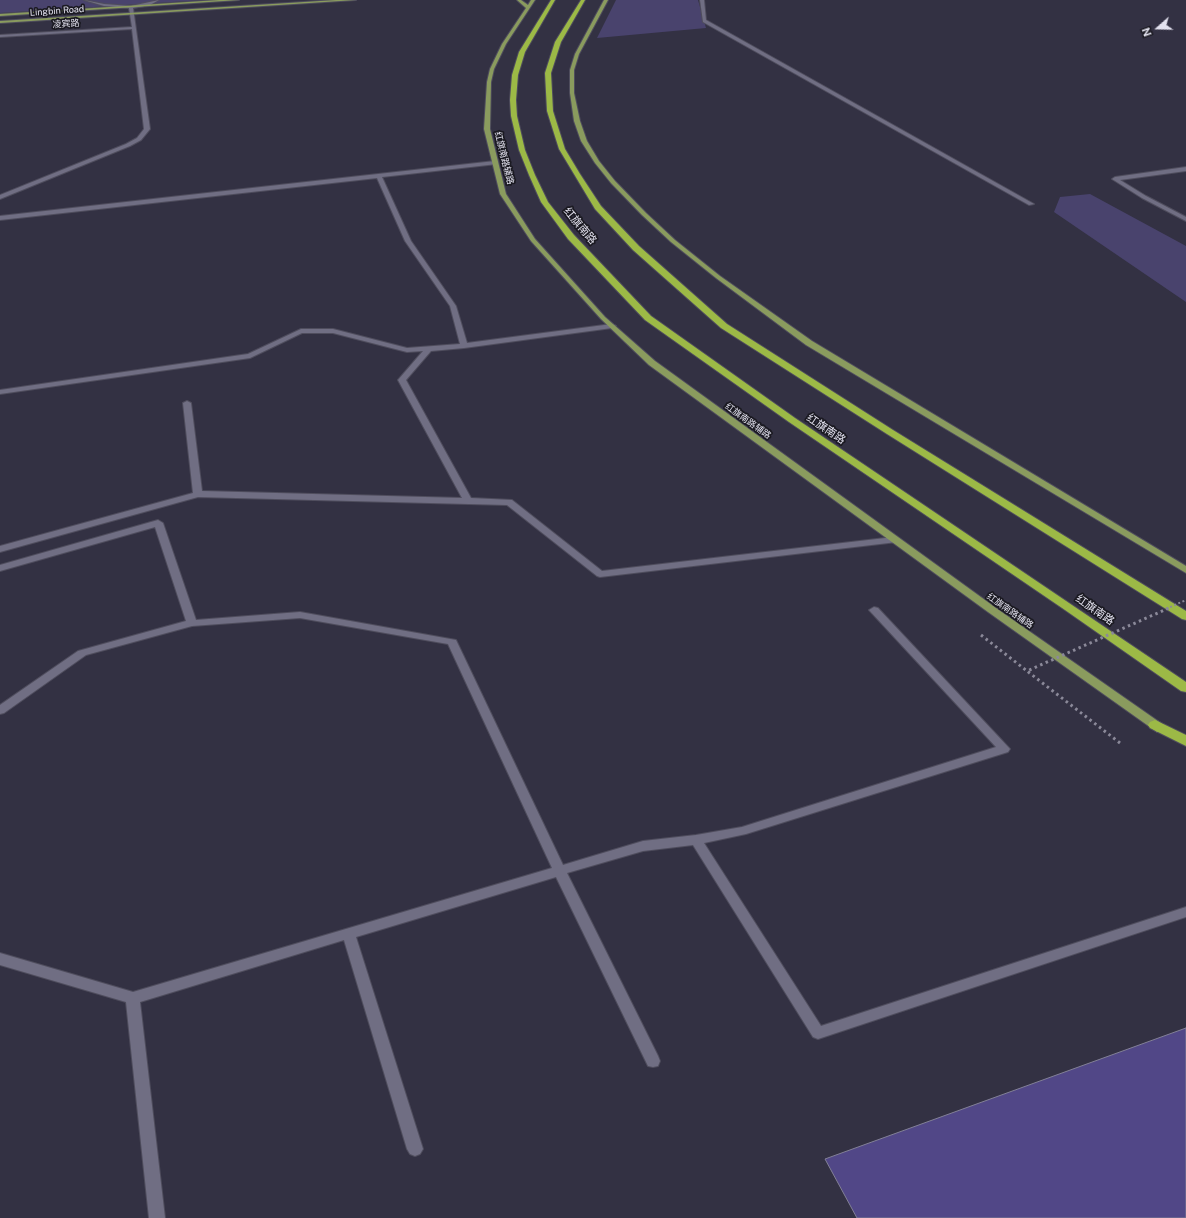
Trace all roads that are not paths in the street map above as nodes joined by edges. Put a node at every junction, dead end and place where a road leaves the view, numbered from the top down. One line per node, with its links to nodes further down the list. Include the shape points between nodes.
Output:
1 (86, 0): 11 (street, via 104,5)
2 (157, 0): 11 (street)
3 (237, 0): 11 (main road, Lingbin Road)
4 (354, 0): 13 (main road, Lingbin Road)
5 (519, 0): 12 (main road)
6 (533, 0): 12 (main road, 红旗南路辅路)
7 (553, 0): 39 (highway, 红旗南路, via 522,52 515,75 513,100 522,150 545,202 571,237 648,318 792,420)
8 (583, 0): 37 (highway, via 558,42 548,73 554,130 562,149 598,207 636,248 724,326)
9 (606, 0): 35 (main road, via 577,54 572,70 572,92 577,121 597,162 644,214 718,277 809,343)
10 (702, 0): 22 (street, via 704,21)
11 (131, 7): 13 (street); 14 (main road, Lingbin Road)
12 (528, 8): 18 (main road, 红旗南路辅路, via 501,49 488,82 487,129)
13 (132, 14): 15 (main road, Lingbin Road); 16 (street)
14 (0, 15)
15 (0, 22)
16 (134, 28): 17 (street, 凌宾路); 21 (street, via 147,129 144,134 128,145)
17 (0, 36)
18 (495, 163): 20 (street); 25 (main road, 红旗南路辅路, via 503,194 533,240)
19 (1186, 169): 24 (street, via 1115,179)
20 (379, 176): 23 (street); 26 (street, via 408,241 452,306)
21 (0, 197)
22 (1031, 204)
23 (0, 218)
24 (1186, 219)
25 (612, 326): 26 (street); 32 (main road, 红旗南路辅路, via 652,363)
26 (464, 346): 27 (street)
27 (429, 349): 28 (street, via 406,350 333,331 301,331 250,356); 31 (street, via 402,380)
28 (0, 392)
29 (187, 403): 30 (street)
30 (198, 494): 31 (street); 33 (street)
31 (468, 500): 32 (street, via 509,502 600,574)
32 (894, 540): 41 (main road, 红旗南路辅路)
33 (0, 549)
34 (0, 568): 38 (street, via 158,523)
35 (1186, 570)
36 (874, 610): 44 (street, via 1004,748 742,831)
37 (1186, 616)
38 (192, 623): 40 (street, via 82,654); 45 (street, via 300,615 452,642)
39 (1186, 688)
40 (0, 710)
41 (1155, 725): 42 (highway); 43 (main road, 红旗南路辅路)
42 (1186, 742)
43 (1186, 746)
44 (696, 840): 45 (street, via 643,846); 46 (street, via 818,1033)
45 (560, 871): 47 (street); 50 (street)
46 (1186, 912)
47 (349, 934): 49 (street); 51 (street)
48 (0, 959): 49 (street)
49 (133, 998): 52 (street)
50 (653, 1061)
51 (414, 1149)
52 (156, 1218)

